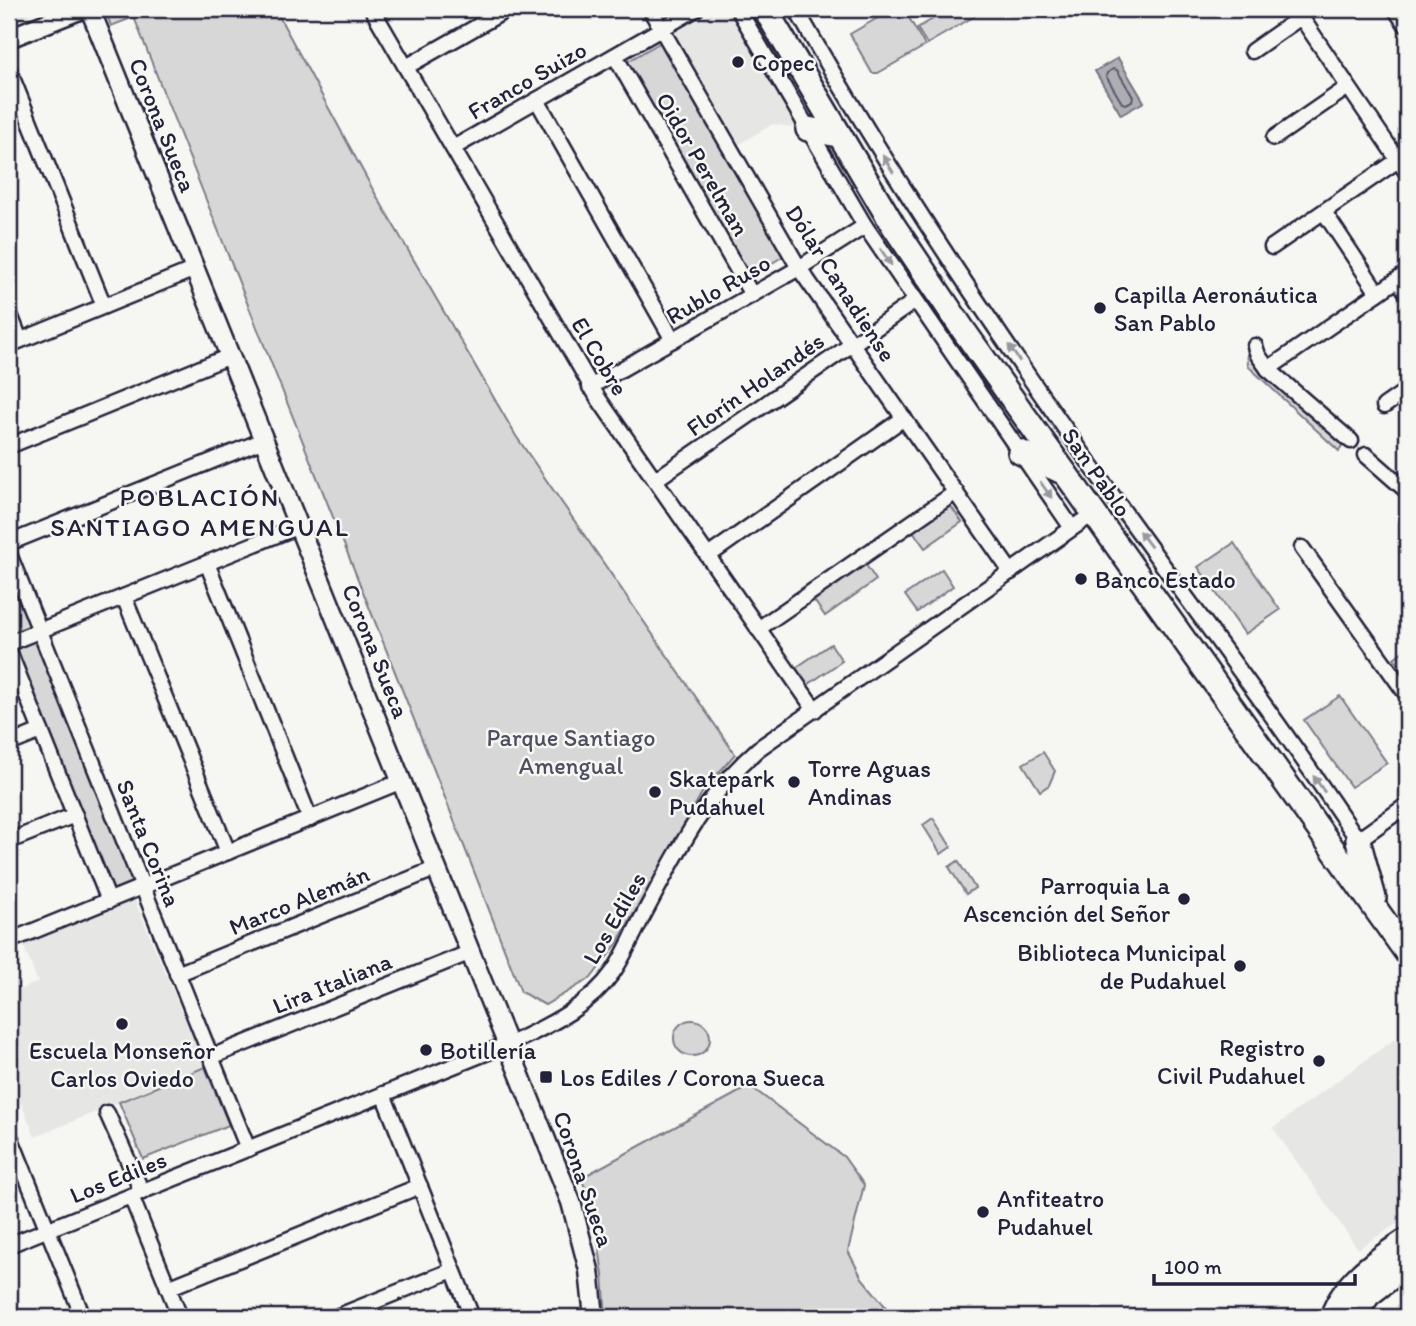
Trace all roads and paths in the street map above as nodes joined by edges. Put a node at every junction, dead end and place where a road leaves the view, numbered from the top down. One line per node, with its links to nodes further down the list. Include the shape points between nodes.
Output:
1 (82, 9): 13 (street)
2 (90, 9): 30 (street, Corona Sueca)
3 (372, 9): 16 (street, El Cobre)
4 (508, 9): 16 (street)
5 (650, 9): 12 (street, Dólar Canadiense)
6 (696, 9): 12 (street, Franco Suizo)
7 (738, 9): 20 (street)
8 (765, 9): 21 (main road, San Pablo)
9 (796, 9): 79 (street, San Pablo, one-way to 9, via 949,260)
10 (1395, 9): 11 (street)
11 (1407, 26)
12 (661, 29): 15 (street, Franco Suizo); 29 (street, Dólar Canadiense)
13 (9, 38)
14 (1252, 51): 18 (street, via 1301,17)
15 (614, 55): 19 (street, Franco Suizo); 34 (street, Oidor Perelman)
16 (406, 67): 23 (street, El Cobre)
17 (9, 70): 36 (street)
18 (1348, 87): 22 (street); 24 (street)
19 (537, 100): 23 (street, Franco Suizo); 38 (street)
20 (808, 129): 21 (main road); 27 (street)
21 (838, 135): 53 (main road, San Pablo, via 929,278)
22 (1274, 138)
23 (453, 148): 44 (street, El Cobre)
24 (1403, 157): 25 (street); 26 (street)
25 (1407, 173)
26 (1324, 212): 28 (street); 32 (street)
27 (865, 226): 29 (street, Rublo Ruso); 35 (street, one-way to 35)
28 (1272, 247)
29 (799, 268): 34 (street, Rublo Ruso); 40 (street, Dólar Canadiense)
30 (195, 269): 36 (street); 42 (street, Corona Sueca)
31 (1402, 276): 32 (street); 33 (street)
32 (1378, 293): 43 (street)
33 (1407, 293)
34 (752, 295): 38 (street, Rublo Ruso)
35 (915, 301): 40 (street, Florín Holandés); 51 (street)
36 (104, 306): 39 (street)
37 (9, 312): 39 (street)
38 (673, 340): 44 (street, Rublo Ruso)
39 (15, 342)
40 (852, 344): 47 (street, Dólar Canadiense); 54 (street, Florín Holandés)
41 (1255, 346): 43 (street)
42 (230, 356): 48 (street, Corona Sueca); 50 (street)
43 (1268, 369): 49 (street)
44 (590, 387): 54 (street, El Cobre)
45 (1407, 390): 46 (street)
46 (1384, 406)
47 (904, 418): 56 (street, Dólar Canadiense); 63 (street)
48 (264, 440): 58 (street, Corona Sueca); 60 (street)
49 (1351, 441)
50 (9, 446)
51 (1020, 452): 53 (main road); 59 (street, one-way to 59)
52 (1366, 455): 55 (street)
53 (1067, 474): 57 (main road, San Pablo)
54 (655, 480): 63 (street, El Cobre)
55 (1407, 491)
56 (956, 492): 65 (street, Dólar Canadiense); 67 (street)
57 (1094, 513): 59 (street, Los Ediles); 85 (main road, San Pablo)
58 (299, 526): 64 (street); 75 (street, Corona Sueca)
59 (1072, 528): 65 (street, Los Ediles)
60 (9, 543)
61 (1302, 548): 71 (street)
62 (9, 554): 68 (street, Santa Corina)
63 (708, 556): 67 (street, El Cobre)
64 (207, 563): 66 (street); 78 (street)
65 (1011, 572): 72 (street, Los Ediles)
66 (124, 597): 68 (street); 81 (street)
67 (758, 629): 72 (street, El Cobre)
68 (40, 631): 69 (street); 83 (street, Santa Corina)
69 (9, 643)
70 (9, 651): 73 (street)
71 (1407, 695)
72 (815, 710): 90 (street, Los Ediles, via 758,749 708,801 613,973 560,1018)
73 (41, 731): 74 (street); 77 (street)
74 (9, 744)
75 (402, 781): 78 (street); 82 (street, Corona Sueca)
76 (1407, 805): 79 (street)
77 (75, 815): 80 (street); 84 (street)
78 (310, 819): 81 (street)
79 (1358, 840): 85 (main road)
80 (9, 841)
81 (228, 852): 83 (street)
82 (437, 868): 87 (street, Corona Sueca); 89 (street, Marco Alemán)
83 (142, 887): 84 (street); 89 (street, Santa Corina)
84 (109, 901): 86 (street)
85 (1377, 911): 88 (main road, San Pablo)
86 (9, 942)
87 (471, 952): 90 (street, Corona Sueca); 91 (street, Lira Italiana)
88 (1407, 953)
89 (177, 974): 91 (street, Santa Corina)
90 (508, 1044): 92 (street, Los Ediles); 104 (street, Corona Sueca, via 575,1214 589,1270)
91 (211, 1057): 95 (street, Santa Corina)
92 (383, 1094): 95 (street, Los Ediles); 96 (street)
93 (107, 1113): 97 (street)
94 (9, 1134): 98 (street)
95 (248, 1149): 97 (street, Los Ediles)
96 (420, 1186): 102 (street); 103 (street)
97 (136, 1194): 98 (street, Los Ediles); 103 (street)
98 (48, 1230): 100 (street, Los Ediles); 105 (street)
99 (1407, 1240): 109 (main road, via 1354,1280)
100 (9, 1245)
101 (1407, 1265): 110 (main road, via 1368,1295)
102 (453, 1270): 107 (street); 108 (street)
103 (168, 1288): 106 (street)
104 (589, 1315)
105 (83, 1317)
106 (180, 1317)
107 (336, 1317)
108 (472, 1317)
109 (1332, 1317)
110 (1353, 1317)

